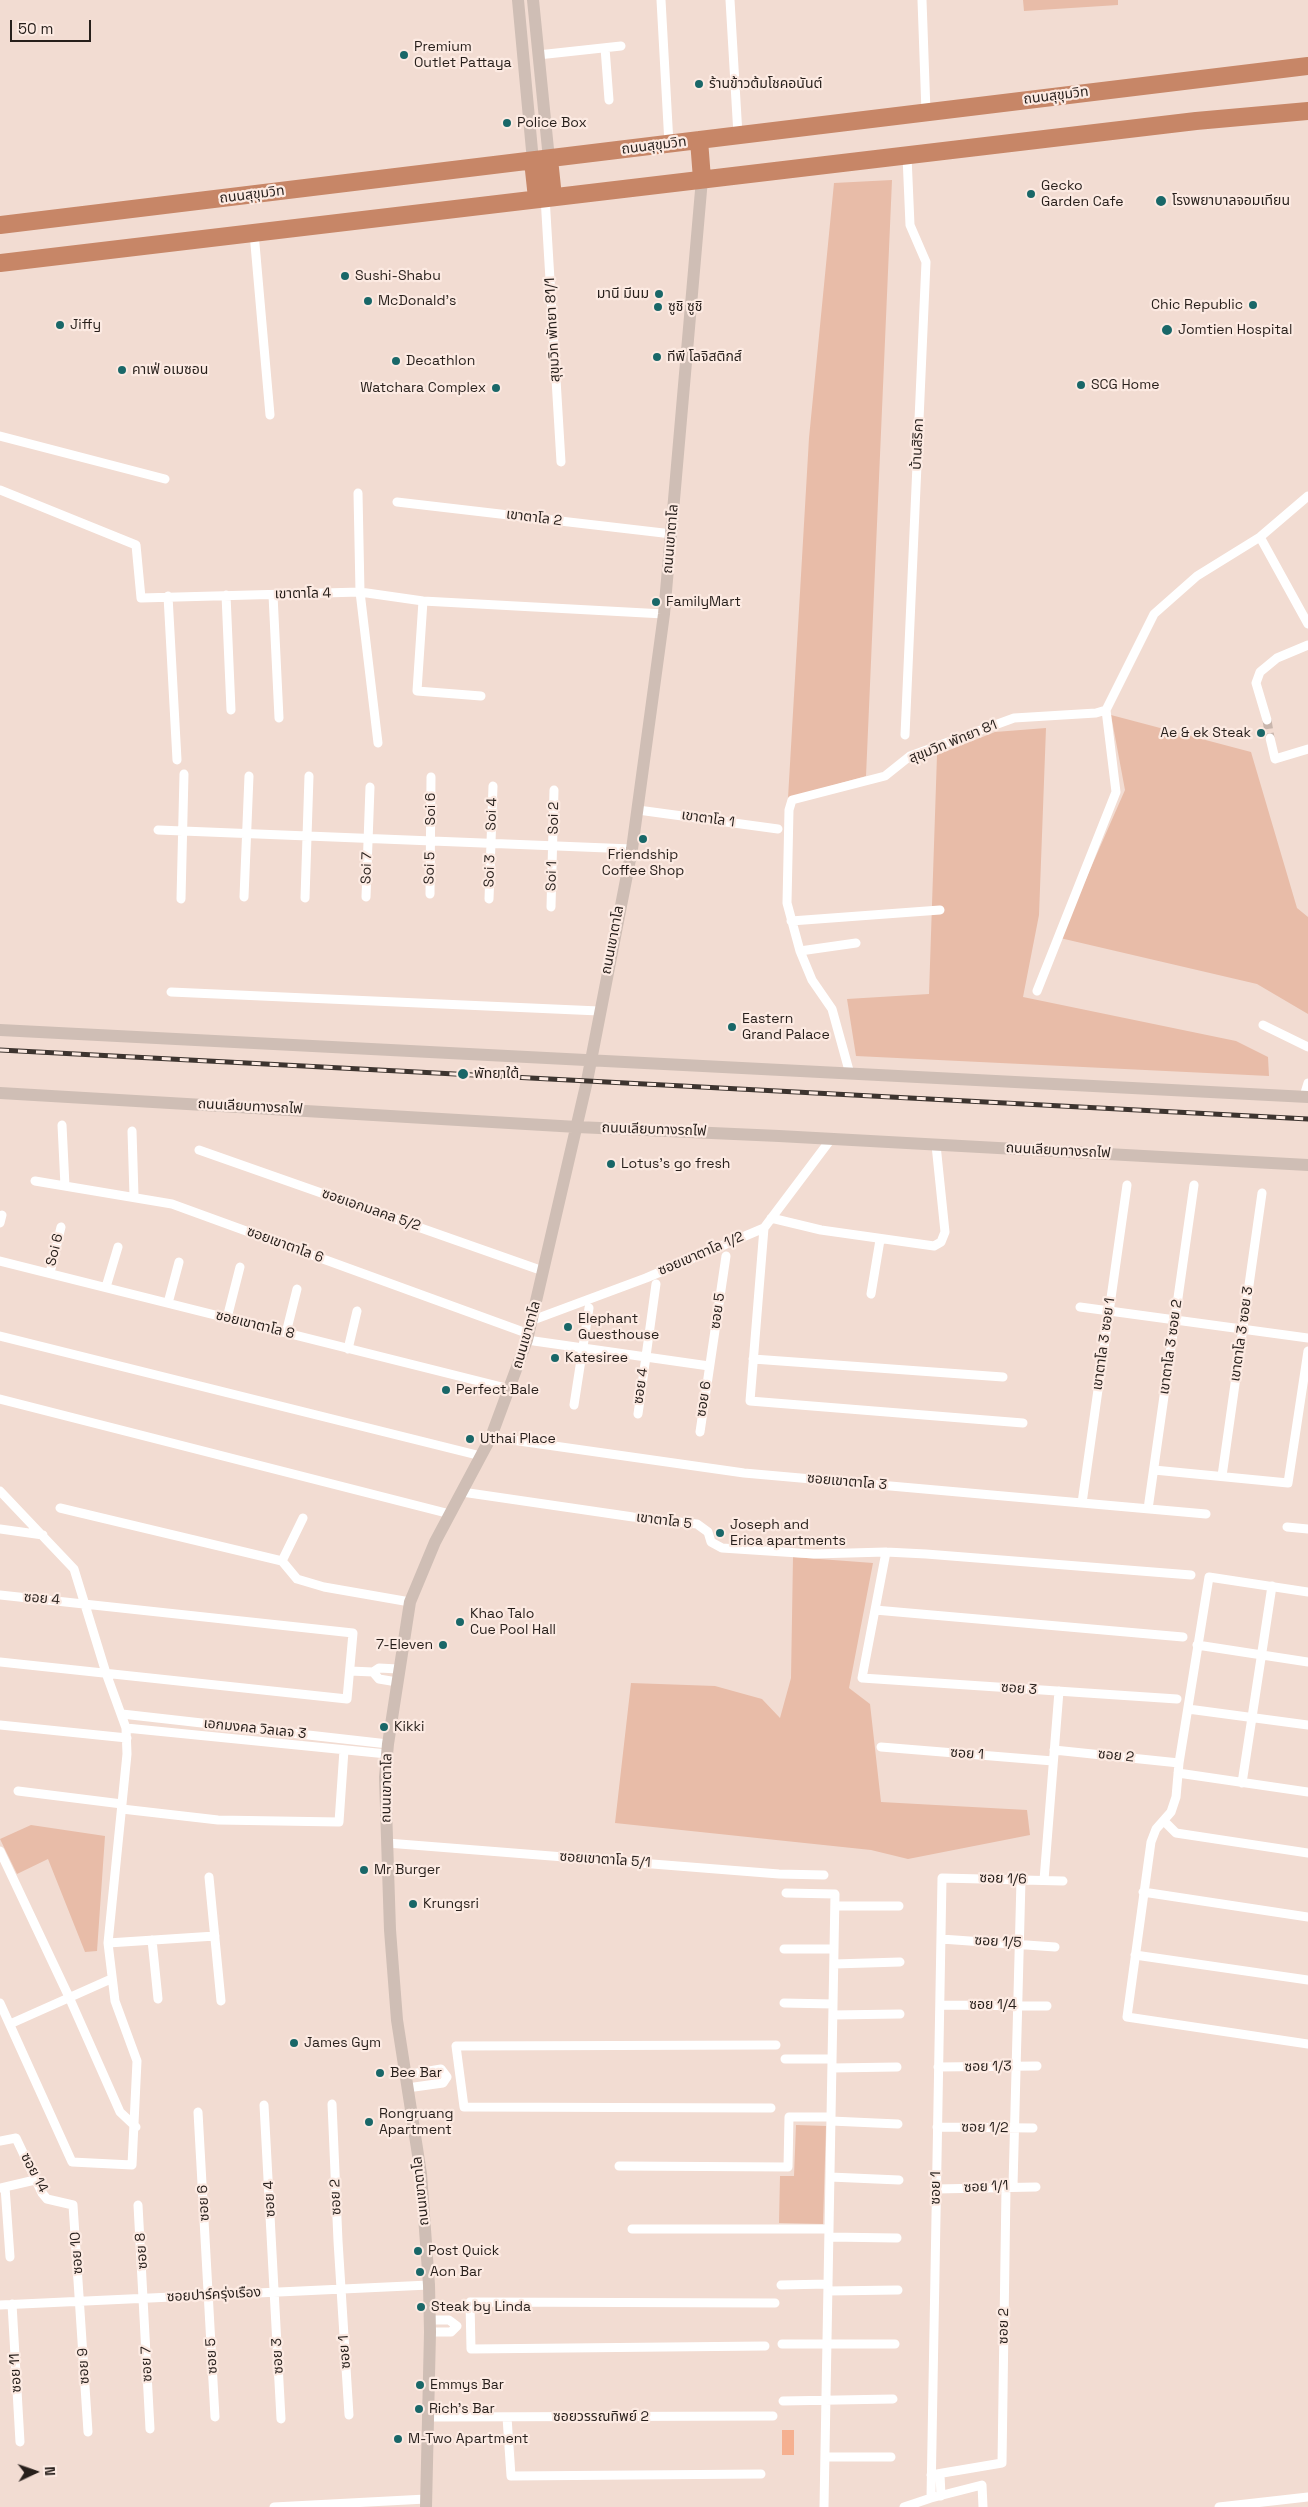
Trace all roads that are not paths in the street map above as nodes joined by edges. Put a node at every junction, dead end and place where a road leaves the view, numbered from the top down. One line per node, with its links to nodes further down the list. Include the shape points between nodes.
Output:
1 (518, 0): 17 (street)
2 (533, 0): 8 (street)
3 (661, 0): 15 (street)
4 (730, 0): 13 (street)
5 (922, 0): 12 (street)
6 (621, 46): 7 (street)
7 (605, 48): 8 (street); 10 (street)
8 (538, 55): 17 (street)
9 (1308, 66): 12 (highway, ถนนสุขุมวิท)
10 (609, 100)
11 (1308, 111): 16 (highway, via 1196,121)
12 (926, 112): 13 (highway, ถนนสุขุมวิท)
13 (738, 135): 14 (highway, ถนนสุขุมวิท)
14 (699, 140): 15 (highway, ถนนสุขุมวิท); 18 (highway)
15 (668, 144): 17 (highway, ถนนสุขุมวิท)
16 (908, 156): 18 (highway); 46 (street, บ้านสิริคา, via 910,225 926,262)
17 (541, 160): 19 (highway); 20 (highway, ถนนสุขุมวิท)
18 (702, 179): 19 (highway); 31 (street, ถนนเขาตาโล)
19 (545, 198): 21 (highway); 25 (street, สุขุมวิท พัทยา 81/1)
20 (0, 225)
21 (254, 233): 22 (highway); 23 (street)
22 (0, 263)
23 (270, 415)
24 (0, 436): 26 (street)
25 (561, 462)
26 (165, 479)
27 (0, 490): 36 (street, เขาตาโล 4, via 136,545 141,598)
28 (358, 493): 33 (street)
29 (1308, 496): 32 (street)
30 (397, 502): 31 (street, เขาตาโล 2)
31 (672, 534): 38 (street, ถนนเขาตาโล)
32 (1260, 537): 39 (street); 43 (street, via 1197,576 1154,614)
33 (360, 592): 34 (street, เขาตาโล 4); 37 (street, เขาตาโล 4); 48 (street)
34 (273, 594): 35 (street, เขาตาโล 4); 44 (street)
35 (226, 595): 36 (street, เขาตาโล 4); 42 (street)
36 (168, 596): 50 (street)
37 (423, 601): 38 (street, เขาตาโล 4); 41 (street, via 416,691)
38 (664, 614): 58 (street, ถนนเขาตาโล)
39 (1308, 624)
40 (1308, 645): 45 (street, via 1277,658 1260,672 1256,683)
41 (481, 696)
42 (231, 710)
43 (1106, 710): 77 (street, สุขุมวิท พัทยา 81, via 1014,718 910,756 885,776 792,800 786,903); 80 (street, via 1116,792)
44 (279, 718)
45 (1267, 720)
46 (905, 736)
47 (1270, 738): 49 (street, via 1275,759)
48 (378, 743)
49 (1308, 749)
50 (177, 760)
51 (184, 774): 61 (street)
52 (249, 776): 62 (street)
53 (309, 776): 63 (street)
54 (431, 778): 65 (street, Soi 6)
55 (493, 786): 66 (street, Soi 4)
56 (370, 787): 64 (street, Soi 7)
57 (554, 790): 67 (street, Soi 2)
58 (638, 810): 59 (street, เขาตาโล 1); 68 (street, ถนนเขาตาโล)
59 (778, 829)
60 (158, 830): 61 (street)
61 (183, 831): 62 (street); 73 (street)
62 (246, 833): 63 (street); 70 (street)
63 (306, 836): 64 (street); 72 (street)
64 (369, 838): 65 (street); 71 (street, Soi 7)
65 (431, 841): 66 (street); 69 (street, Soi 5)
66 (492, 843): 67 (street); 74 (street, Soi 3)
67 (554, 846): 68 (street); 75 (street, Soi 1)
68 (632, 849): 82 (street, ถนนเขาตาโล)
69 (430, 894)
70 (244, 897)
71 (366, 897)
72 (305, 898)
73 (181, 899)
74 (489, 899)
75 (551, 907)
76 (940, 910): 77 (street)
77 (791, 921): 79 (street, สุขุมวิท พัทยา 81)
78 (856, 943): 79 (street)
79 (800, 951): 87 (street, สุขุมวิท พัทยา 81, via 812,980 832,1009)
80 (1037, 990)
81 (171, 992): 82 (street)
82 (599, 1011): 86 (street, ถนนเขาตาโล)
83 (1263, 1026): 85 (street)
84 (0, 1030): 86 (street)
85 (1308, 1047)
86 (590, 1061): 87 (street); 92 (street, ถนนเขาตาโล)
87 (850, 1074): 90 (street)
88 (1308, 1083): 90 (street)
89 (0, 1093): 92 (street, ถนนเลียบทางรถไฟ)
90 (1306, 1096)
91 (62, 1125): 101 (street)
92 (577, 1127): 94 (street, ถนนเลียบทางรถไฟ); 113 (street, ถนนเขาตาโล)
93 (132, 1131): 103 (street)
94 (831, 1139): 95 (street, ถนนเลียบทางรถไฟ); 104 (street)
95 (936, 1145): 97 (street, ถนนเลียบทางรถไฟ); 107 (street, via 945,1232 941,1242 934,1246)
96 (199, 1150): 113 (street, ซอยเอกมลคล 5/2)
97 (1308, 1165)
98 (35, 1181): 101 (street, ซอยเขาตาโล 6)
99 (1127, 1185): 123 (street, เขาตาโล 3 ซอย 1)
100 (1194, 1185): 126 (street, เขาตาโล 3 ซอย 2)
101 (65, 1186): 103 (street, ซอยเขาตาโล 6)
102 (1262, 1193): 127 (street, เขาตาโล 3 ซอย 3)
103 (134, 1196): 130 (street, ซอยเขาตาโล 6, via 172,1204)
104 (771, 1218): 106 (street); 107 (street)
105 (61, 1227): 114 (street, Soi 6)
106 (764, 1228): 125 (street, ซอยเขาตาโล 1/2, via 646,1278); 136 (street)
107 (880, 1240): 118 (street)
108 (118, 1247): 116 (street)
109 (726, 1256): 137 (street, ซอย 5)
110 (0, 1261): 114 (street, ซอยเขาตาโล 8)
111 (179, 1262): 119 (street)
112 (240, 1267): 124 (street)
113 (543, 1270): 125 (street, ถนนเขาตาโล)
114 (50, 1273): 116 (street, ซอยเขาตาโล 8)
115 (656, 1284): 135 (street)
116 (106, 1288): 119 (street, ซอยเขาตาโล 8)
117 (297, 1289): 128 (street)
118 (871, 1294)
119 (168, 1303): 124 (street, ซอยเขาตาโล 8)
120 (1080, 1307): 123 (street)
121 (589, 1308): 132 (street)
122 (357, 1311): 133 (street)
123 (1109, 1311): 126 (street); 151 (street, เขาตาโล 3 ซอย 1)
124 (227, 1318): 128 (street, ซอยเขาตาโล 8)
125 (533, 1320): 130 (street, ถนนเขาตาโล)
126 (1174, 1321): 127 (street); 147 (street, เขาตาโล 3 ซอย 2)
127 (1242, 1330): 131 (street); 148 (street, เขาตาโล 3 ซอย 3)
128 (286, 1333): 133 (street, ซอยเขาตาโล 8)
129 (0, 1336): 146 (street)
130 (528, 1337): 132 (street, ซอยเขาตาโล 6); 139 (street, ถนนเขาตาโล)
131 (1308, 1338)
132 (583, 1348): 135 (street, ซอยเขาตาโล 6); 141 (street)
133 (348, 1349): 139 (street, ซอยเขาตาโล 8)
134 (1308, 1351): 148 (street, via 1288,1483)
135 (645, 1357): 137 (street, ซอยเขาตาโล 6); 142 (street, ซอย 4)
136 (753, 1359): 138 (street); 143 (street, via 750,1402)
137 (709, 1366): 144 (street, ซอย 6)
138 (1002, 1377)
139 (510, 1390): 145 (street, ถนนเขาตาโล)
140 (0, 1399): 154 (street)
141 (574, 1405)
142 (638, 1414)
143 (1023, 1423)
144 (700, 1432)
145 (491, 1438): 146 (street, ถนนเขาตาโล); 151 (street, ซอยเขาตาโล 3, via 744,1473)
146 (481, 1456): 150 (street, ถนนเขาตาโล)
147 (1154, 1470): 148 (street); 153 (street, เขาตาโล 3 ซอย 2)
148 (1222, 1476)
149 (0, 1491): 160 (street)
150 (462, 1492): 154 (street, ถนนเขาตาโล); 161 (street, เขาตาโล 5, via 697,1524 708,1532 711,1542 722,1548 814,1554)
151 (1082, 1503): 153 (street, ซอยเขาตาโล 3)
152 (60, 1508): 162 (street)
153 (1148, 1509): 155 (street, ซอยเขาตาโล 3)
154 (450, 1514): 168 (street, ถนนเขาตาโล)
155 (1206, 1514)
156 (303, 1518): 162 (street)
157 (1287, 1527): 159 (street)
158 (0, 1529): 160 (street)
159 (1308, 1529)
160 (43, 1534): 167 (street, via 74,1569)
161 (886, 1552): 163 (street, เขาตาโล 5); 169 (street)
162 (282, 1561): 168 (street, via 297,1579)
163 (1191, 1575)
164 (1272, 1586): 165 (street); 171 (street, via 1209,1577); 172 (street)
165 (1308, 1592)
166 (0, 1595): 167 (street, ซอย 4)
167 (84, 1602): 175 (street, ซอย 4, via 353,1633); 176 (street)
168 (410, 1602): 177 (street, ถนนเขาตาโล)
169 (875, 1610): 170 (street); 178 (street, ซอย 3, via 862,1678)
170 (1183, 1637)
171 (1197, 1645): 172 (street); 180 (street)
172 (1262, 1655): 174 (street); 182 (street)
173 (0, 1662): 176 (street)
174 (1308, 1662)
175 (350, 1671): 176 (street, via 347,1699); 177 (street, via 373,1672 379,1679)
176 (106, 1673): 181 (street)
177 (397, 1676): 188 (street, ถนนเขาตาโล)
178 (1059, 1691): 179 (street, ซอย 3); 190 (street)
179 (1177, 1699)
180 (1188, 1709): 182 (street); 192 (street)
181 (122, 1714): 185 (street); 188 (street, เอกมงคล วิลเลจ 3)
182 (1252, 1718): 184 (street); 194 (street)
183 (0, 1725): 186 (street)
184 (1308, 1725)
185 (126, 1728): 186 (street); 189 (street, เอกมงคล วิลเลจ 3)
186 (127, 1738): 197 (street)
187 (881, 1747): 191 (street, ซอย 1)
188 (388, 1749): 189 (street, เอกมงคล วิลเลจ 3); 199 (street, ถนนเขาตาโล)
189 (344, 1750): 197 (street, via 339,1822 218,1820)
190 (1054, 1750): 191 (street); 192 (street, ซอย 2)
191 (1053, 1761): 206 (street)
192 (1178, 1763): 193 (street)
193 (1178, 1773): 194 (street); 198 (street, via 1176,1797)
194 (1242, 1783): 196 (street)
195 (18, 1791): 197 (street)
196 (1308, 1792)
197 (122, 1807): 216 (street)
198 (1164, 1821): 201 (street, via 1176,1833); 208 (street, via 1156,1829 1151,1842)
199 (386, 1843): 202 (street, ซอยเขาตาโล 5/1); 246 (street, ถนนเขาตาโล, via 397,2020)
200 (0, 1851): 226 (street)
201 (1308, 1853)
202 (824, 1875)
203 (209, 1877): 213 (street)
204 (942, 1878): 205 (street, ซอย 1/6); 214 (street, ซอย 1)
205 (1021, 1880): 206 (street, ซอย 1/6); 217 (street, ซอย 2)
206 (1044, 1880): 207 (street, ซอย 1/6)
207 (1064, 1881)
208 (1144, 1892): 212 (street); 221 (street)
209 (786, 1893): 210 (street, via 835,1894)
210 (835, 1906): 211 (street); 220 (street)
211 (899, 1906)
212 (1308, 1917)
213 (215, 1936): 215 (street); 228 (street)
214 (940, 1939): 217 (street, ซอย 1/5); 232 (street, ซอย 1)
215 (152, 1940): 216 (street); 227 (street)
216 (108, 1943): 224 (street)
217 (1020, 1943): 218 (street, ซอย 1/5); 233 (street, ซอย 2)
218 (1056, 1947)
219 (784, 1948): 220 (street)
220 (834, 1949): 223 (street)
221 (1135, 1955): 225 (street); 238 (street, via 1127,2017)
222 (900, 1962): 223 (street)
223 (834, 1964): 231 (street)
224 (111, 1979): 226 (street); 256 (street, via 115,2001 137,2061)
225 (1308, 1980)
226 (69, 1997): 237 (street); 256 (street, via 120,2112)
227 (158, 1999)
228 (221, 2001)
229 (784, 2002): 231 (street)
230 (0, 2003): 237 (street)
231 (833, 2004): 236 (street)
232 (940, 2005): 233 (street, ซอย 1/4); 245 (street, ซอย 1)
233 (1018, 2005): 234 (street, ซอย 1/4); 242 (street, ซอย 2)
234 (1048, 2006)
235 (900, 2014): 236 (street)
236 (833, 2015): 241 (street)
237 (10, 2024): 256 (street, via 72,2162 132,2165)
238 (1308, 2044)
239 (776, 2045): 247 (street, via 456,2046)
240 (785, 2059): 241 (street)
241 (832, 2063): 244 (street); 254 (street)
242 (1016, 2066): 243 (street, ซอย 1/3); 245 (street, ซอย 1/3); 258 (street, ซอย 2)
243 (1037, 2066)
244 (897, 2067)
245 (938, 2067): 257 (street, ซอย 1)
246 (404, 2075): 248 (street, via 440,2069); 249 (street, ถนนเขาตาโล)
247 (459, 2075): 248 (street); 252 (street, via 464,2107)
248 (447, 2077): 249 (street, via 443,2084)
249 (407, 2088): 275 (street, ถนนเขาตาโล, via 421,2174)
250 (332, 2104): 278 (street, ซอย 2)
251 (264, 2106): 280 (street, ซอย 4)
252 (771, 2108)
253 (198, 2112): 281 (street, ซอย 6)
254 (831, 2119): 255 (street); 261 (street, via 789,2117 788,2167); 262 (street)
255 (898, 2124)
256 (136, 2127)
257 (937, 2127): 258 (street, ซอย 1/2); 268 (street, ซอย 1)
258 (1015, 2128): 259 (street, ซอย 1/2); 266 (street, ซอย 2)
259 (1033, 2128)
260 (0, 2141): 263 (street, ซอย 14, via 16,2138)
261 (618, 2166)
262 (830, 2177): 264 (street); 272 (street)
263 (35, 2180): 265 (street); 269 (street, ซอย 14, via 48,2199)
264 (899, 2180)
265 (3, 2187): 274 (street)
266 (1010, 2187): 267 (street, ซอย 1/1); 268 (street, ซอย 1/1); 308 (street, ซอย 2, via 1002,2463)
267 (1036, 2187)
268 (936, 2189): 308 (street, ซอย 1)
269 (73, 2205): 283 (street, ซอย 10)
270 (138, 2205): 282 (street, ซอย 8)
271 (632, 2229): 272 (street)
272 (829, 2233): 273 (street); 277 (street)
273 (897, 2238)
274 (10, 2256)
275 (429, 2285): 278 (street, ซอยปาร์ครุ่งเรือง); 288 (street, ถนนเขาตาโล)
276 (780, 2285): 277 (street)
277 (828, 2288): 279 (street); 291 (street)
278 (341, 2289): 280 (street, ซอยปาร์ครุ่งเรือง); 296 (street, ซอย 1)
279 (898, 2290)
280 (275, 2292): 281 (street, ซอยปาร์ครุ่งเรือง); 301 (street, ซอย 3)
281 (209, 2295): 282 (street, ซอยปาร์ครุ่งเรือง); 298 (street, ซอย 5)
282 (145, 2298): 283 (street, ซอยปาร์ครุ่งเรือง); 302 (street, ซอย 7)
283 (80, 2301): 285 (street, ซอยปาร์ครุ่งเรือง); 303 (street, ซอย 9)
284 (775, 2303): 287 (street, via 470,2302)
285 (12, 2304): 286 (street, ซอยปาร์ครุ่งเรือง); 304 (street, ซอย 11)
286 (0, 2305)
287 (470, 2325): 288 (street, via 457,2326 450,2332); 292 (street, via 471,2349)
288 (430, 2326): 299 (street, ถนนเขาตาโล)
289 (782, 2344): 291 (street)
290 (896, 2344): 291 (street)
291 (827, 2345): 294 (street)
292 (765, 2346)
293 (893, 2399): 294 (street)
294 (826, 2400): 295 (street); 305 (street)
295 (783, 2401)
296 (349, 2415)
297 (773, 2416): 300 (street, ซอยวรรณทิพย์ 2)
298 (215, 2417)
299 (428, 2417): 300 (street, ซอยวรรณทิพย์ 2); 312 (street, ถนนเขาตาโล)
300 (507, 2417): 307 (street, via 511,2476)
301 (281, 2419)
302 (150, 2429)
303 (88, 2432)
304 (20, 2442)
305 (825, 2457): 306 (street); 315 (street)
306 (891, 2458)
307 (761, 2474)
308 (936, 2475): 309 (street, ซอย 1); 311 (street, ซอย 1)
309 (941, 2496): 311 (street); 317 (street, via 982,2485)
310 (1308, 2497): 313 (street)
311 (931, 2498): 316 (street)
312 (426, 2503): 314 (street)
313 (1235, 2506): 318 (street)
314 (274, 2507)
315 (824, 2507)
316 (904, 2507)
317 (983, 2507)
318 (1219, 2507)

